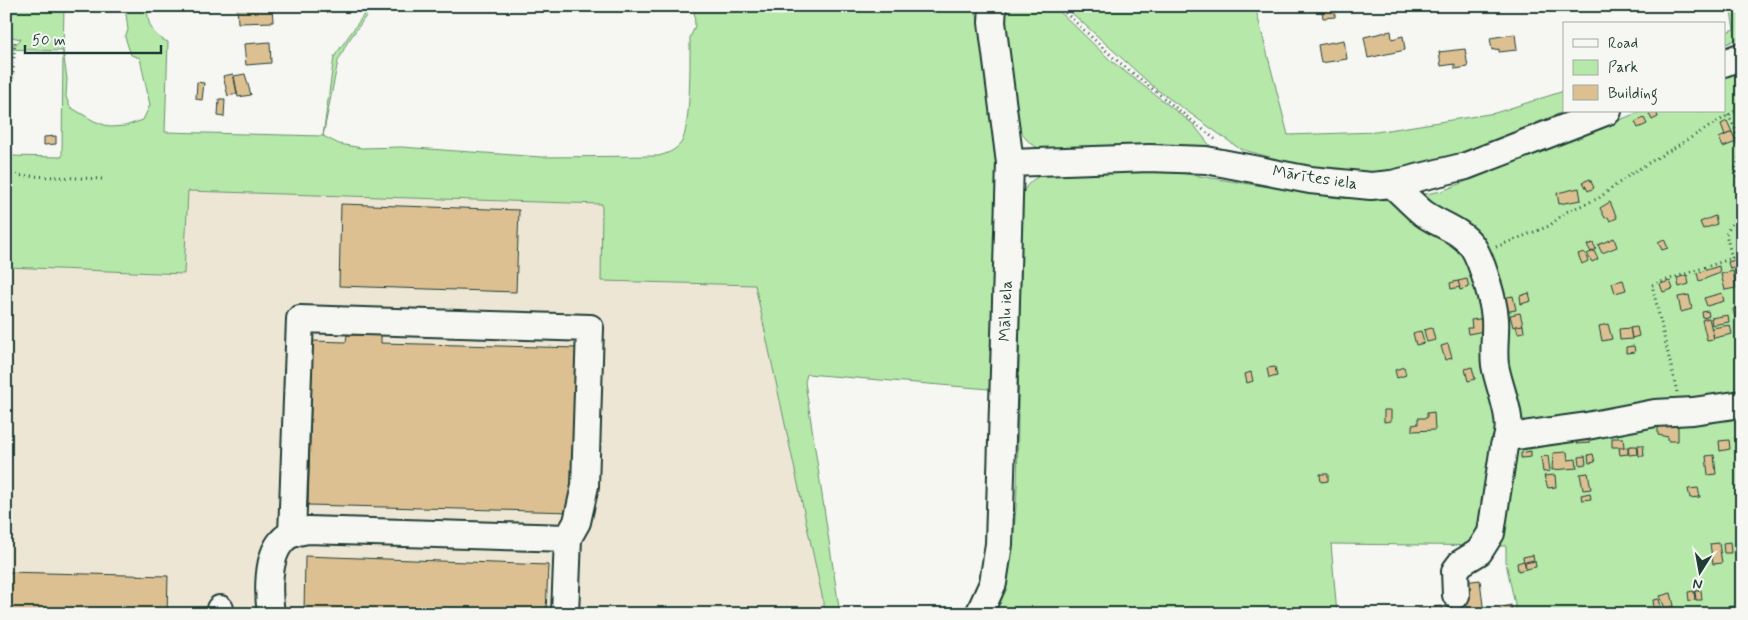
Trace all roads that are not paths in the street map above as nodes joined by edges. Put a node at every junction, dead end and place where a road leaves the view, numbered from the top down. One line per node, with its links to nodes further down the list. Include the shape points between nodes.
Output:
1 (993, 6): 5 (street, Mālu iela, via 992,22)
2 (1742, 56): 3 (street)
3 (1726, 62)
4 (1605, 112): 6 (street, Mārītes iela, via 1466,166)
5 (1010, 163): 6 (street, Mārītes iela, via 1180,159 1227,163 1337,184); 14 (street, Mālu iela, via 999,544 993,583)
6 (1392, 184): 8 (street, via 1421,211 1463,236 1475,251 1492,301 1496,366)
7 (1742, 404): 8 (street, via 1655,413)
8 (1509, 437): 11 (street, via 1504,446 1491,533 1479,552 1461,563 1456,571)
9 (292, 534): 10 (street, via 308,530); 10 (street, via 300,319 590,328 585,486 577,522); 12 (street, via 282,541 272,567)
10 (568, 538): 13 (street)
11 (1456, 595)
12 (271, 614)
13 (565, 614)
14 (979, 614)

